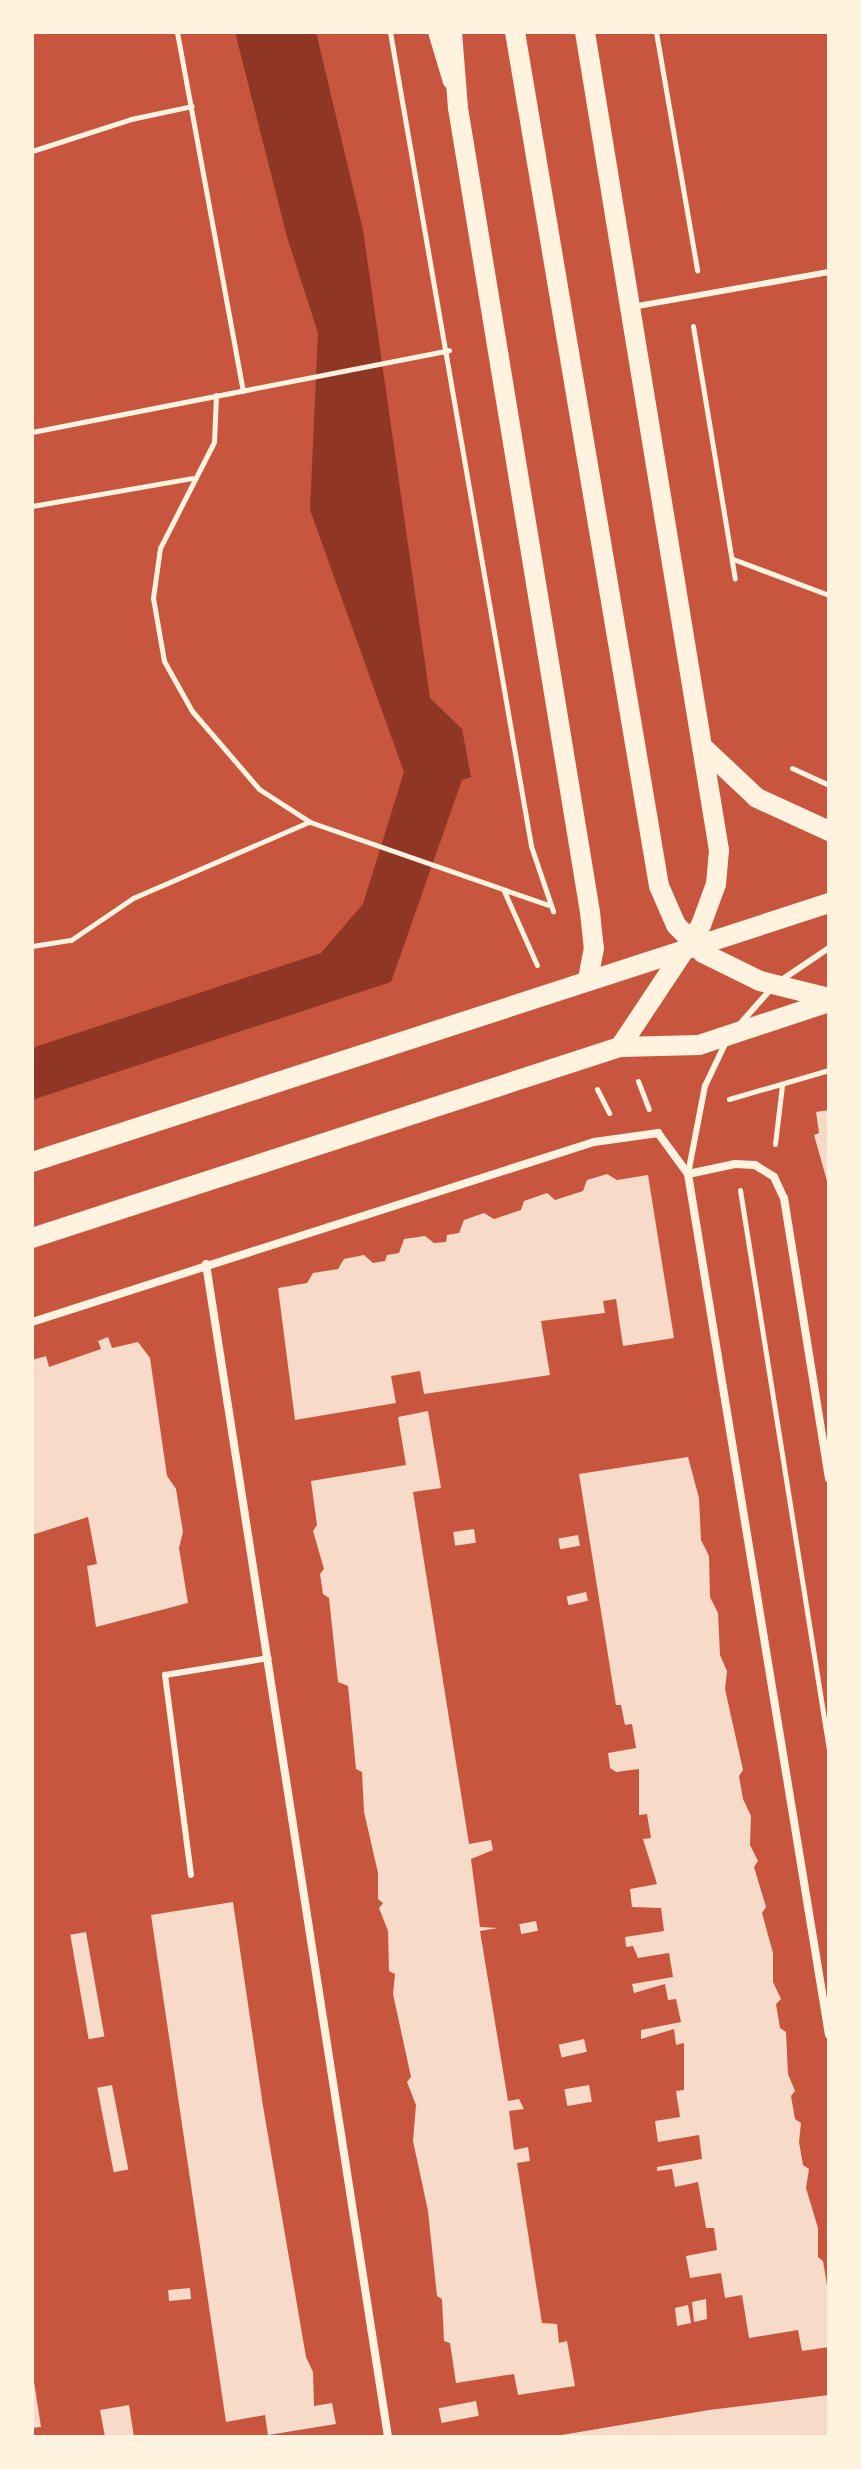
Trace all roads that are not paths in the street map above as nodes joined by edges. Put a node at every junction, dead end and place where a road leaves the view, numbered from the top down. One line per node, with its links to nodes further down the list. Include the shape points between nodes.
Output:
1 (435, 32): 5 (street)
2 (452, 32): 5 (main road)
3 (515, 32): 11 (main road, via 653,861 670,914)
4 (585, 32): 7 (main road)
5 (458, 108): 13 (main road, via 590,912 594,948)
6 (829, 272): 7 (lane)
7 (631, 307): 8 (main road)
8 (703, 747): 9 (main road, via 757,798); 11 (main road, via 718,869 708,911)
9 (829, 831)
10 (829, 903): 11 (main road)
11 (690, 946): 13 (main road); 14 (main road); 17 (main road)
12 (829, 948): 14 (lane)
13 (588, 980): 18 (main road)
14 (775, 985): 15 (main road); 16 (lane)
15 (829, 1000): 16 (main road)
16 (732, 1034): 17 (main road, via 699,1045); 19 (lane, via 712,1067)
17 (620, 1047): 20 (main road)
18 (32, 1162)
19 (688, 1174): 21 (street, via 658,1133 594,1142); 23 (street, via 755,1165 774,1177 784,1198); 26 (street)
20 (32, 1238)
21 (206, 1264): 22 (street); 24 (street)
22 (32, 1322)
23 (829, 1478)
24 (269, 1658): 25 (lane, via 165,1675); 27 (street)
25 (191, 1875)
26 (829, 2035)
27 (388, 2437)

